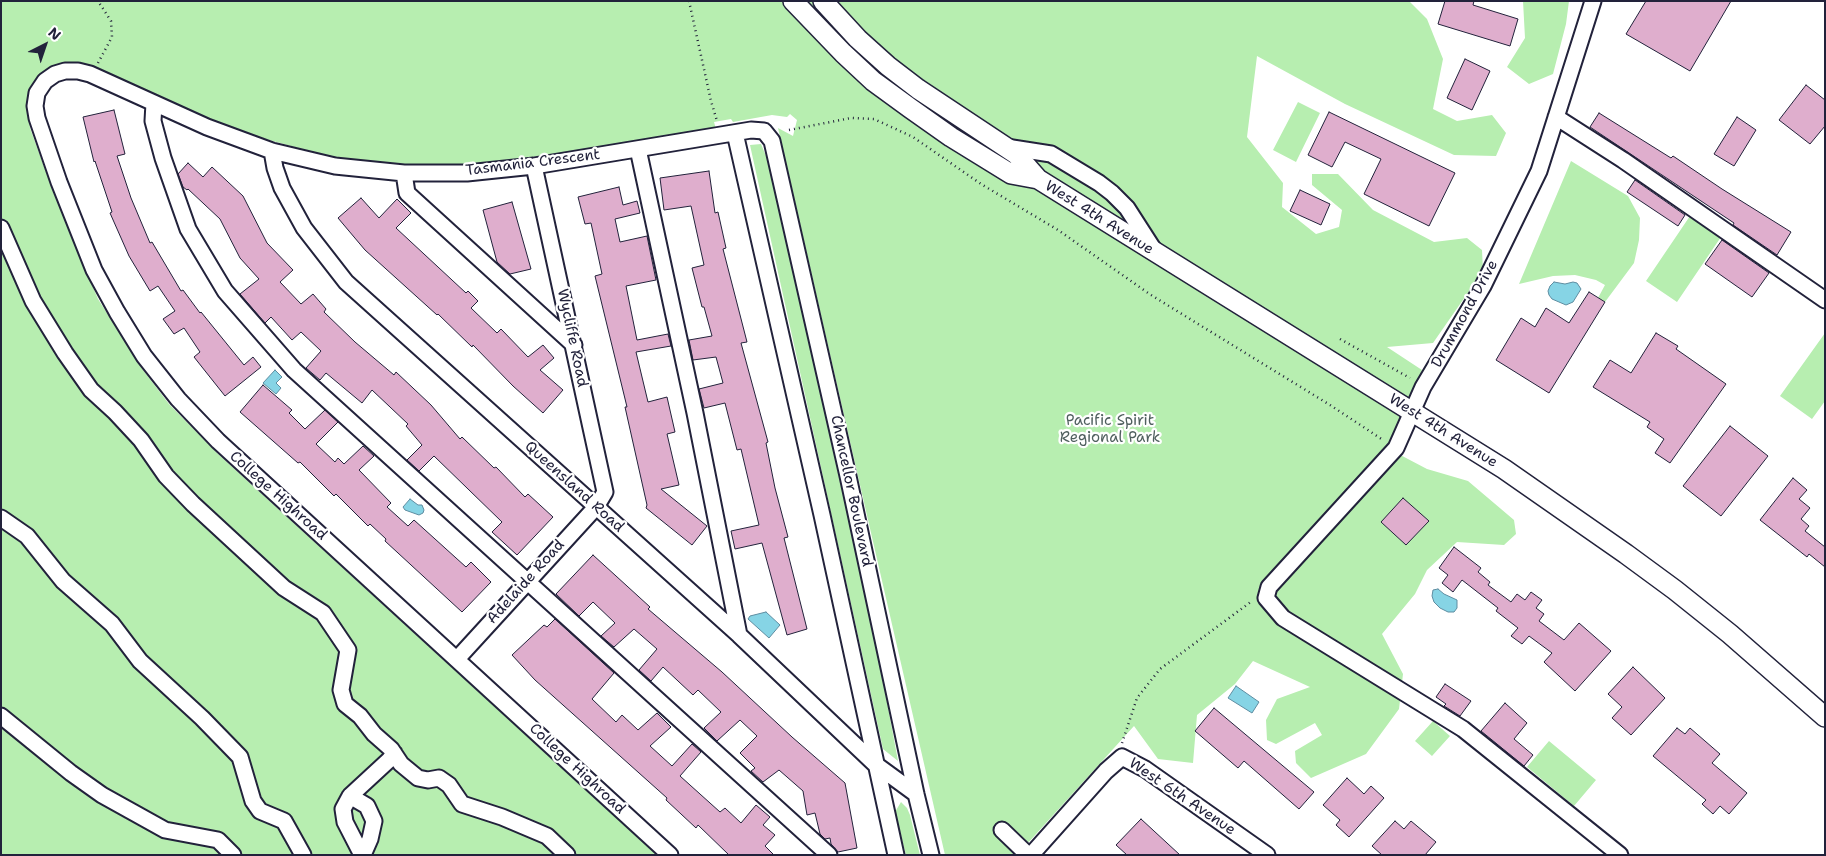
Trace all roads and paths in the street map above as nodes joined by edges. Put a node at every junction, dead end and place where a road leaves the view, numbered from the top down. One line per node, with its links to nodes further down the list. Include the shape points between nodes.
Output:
1 (98, 1): 6 (path, via 111,21 112,37 109,45)
2 (689, 1): 11 (path, via 718,124)
3 (793, 1): 17 (main road, via 842,53 910,108 1011,174)
4 (823, 1): 12 (main road, via 888,66)
5 (1593, 1): 8 (street, Drummond Drive)
6 (84, 72): 7 (street, Tasmania Crescent); 31 (street, College Highroad, via 65,71 45,81 37,93 37,118 94,270 144,356 218,441)
7 (154, 103): 14 (street, Tasmania Crescent); 28 (street, via 155,130 188,229 225,291 294,370)
8 (1556, 117): 20 (street); 24 (street, Drummond Drive, via 1539,171 1487,277 1423,387)
9 (764, 130): 11 (street, Tasmania Crescent); 37 (street, Chancellor Boulevard, via 772,141)
10 (790, 130): 25 (path, via 851,118 874,119 913,136 1151,295)
11 (734, 133): 13 (street, Tasmania Crescent); 36 (street, via 822,515)
12 (1004, 147): 17 (main road, via 1016,154); 19 (street, via 1051,154 1099,183 1127,208)
13 (638, 149): 15 (street, Tasmania Crescent); 30 (street)
14 (272, 151): 16 (street, Tasmania Crescent, via 334,166); 26 (street, Queensland Road, via 282,188 304,228 346,282)
15 (534, 166): 16 (street, Tasmania Crescent, via 467,173); 22 (street, Wycliffe Road)
16 (404, 173): 22 (street, via 407,193)
17 (1038, 180): 19 (main road, West 4th Avenue)
18 (1, 228): 34 (street, via 33,301 91,390 134,433 166,476 193,504 284,588 323,613 348,650 341,690 346,704)
19 (1156, 253): 24 (main road, West 4th Avenue)
20 (1825, 300)
21 (1340, 339): 23 (path)
22 (574, 346): 26 (street, Wycliffe Road, via 605,492)
23 (1410, 378)
24 (1412, 412): 29 (street, Drummond Drive, via 1396,448); 33 (main road, West 4th Avenue, via 1504,469 1626,554 1730,634)
25 (1385, 441)
26 (596, 507): 28 (street, Adelaide Road); 30 (street, Queensland Road)
27 (1, 518): 41 (street, via 27,536 63,581 112,624 140,662 240,757 253,801 260,811 284,821)
28 (526, 582): 31 (street, Adelaide Road); 45 (street)
29 (1269, 587): 35 (path, via 1160,669 1137,698 1122,743); 50 (street, via 1266,598 1284,618 1463,729)
30 (739, 636): 36 (street, Queensland Road)
31 (457, 659): 44 (street, College Highroad)
32 (1, 716): 40 (street, via 102,795 164,830 218,840)
33 (1825, 717)
34 (394, 753): 38 (street); 43 (street, via 401,764 418,778 439,778 449,785 462,804 547,836)
35 (1122, 757): 48 (street); 49 (street, West 6th Avenue, via 1145,769)
36 (875, 764): 37 (street, Queensland Road); 46 (street)
37 (916, 794): 47 (street, Chancellor Boulevard)
38 (350, 796): 42 (street, via 343,809 345,822); 42 (street, via 367,806 374,821)
39 (1002, 830): 48 (street)
40 (233, 855)
41 (303, 855)
42 (363, 855)
43 (567, 855)
44 (670, 855)
45 (829, 855)
46 (896, 855)
47 (931, 855)
48 (1030, 855)
49 (1267, 855)
50 (1620, 855)

